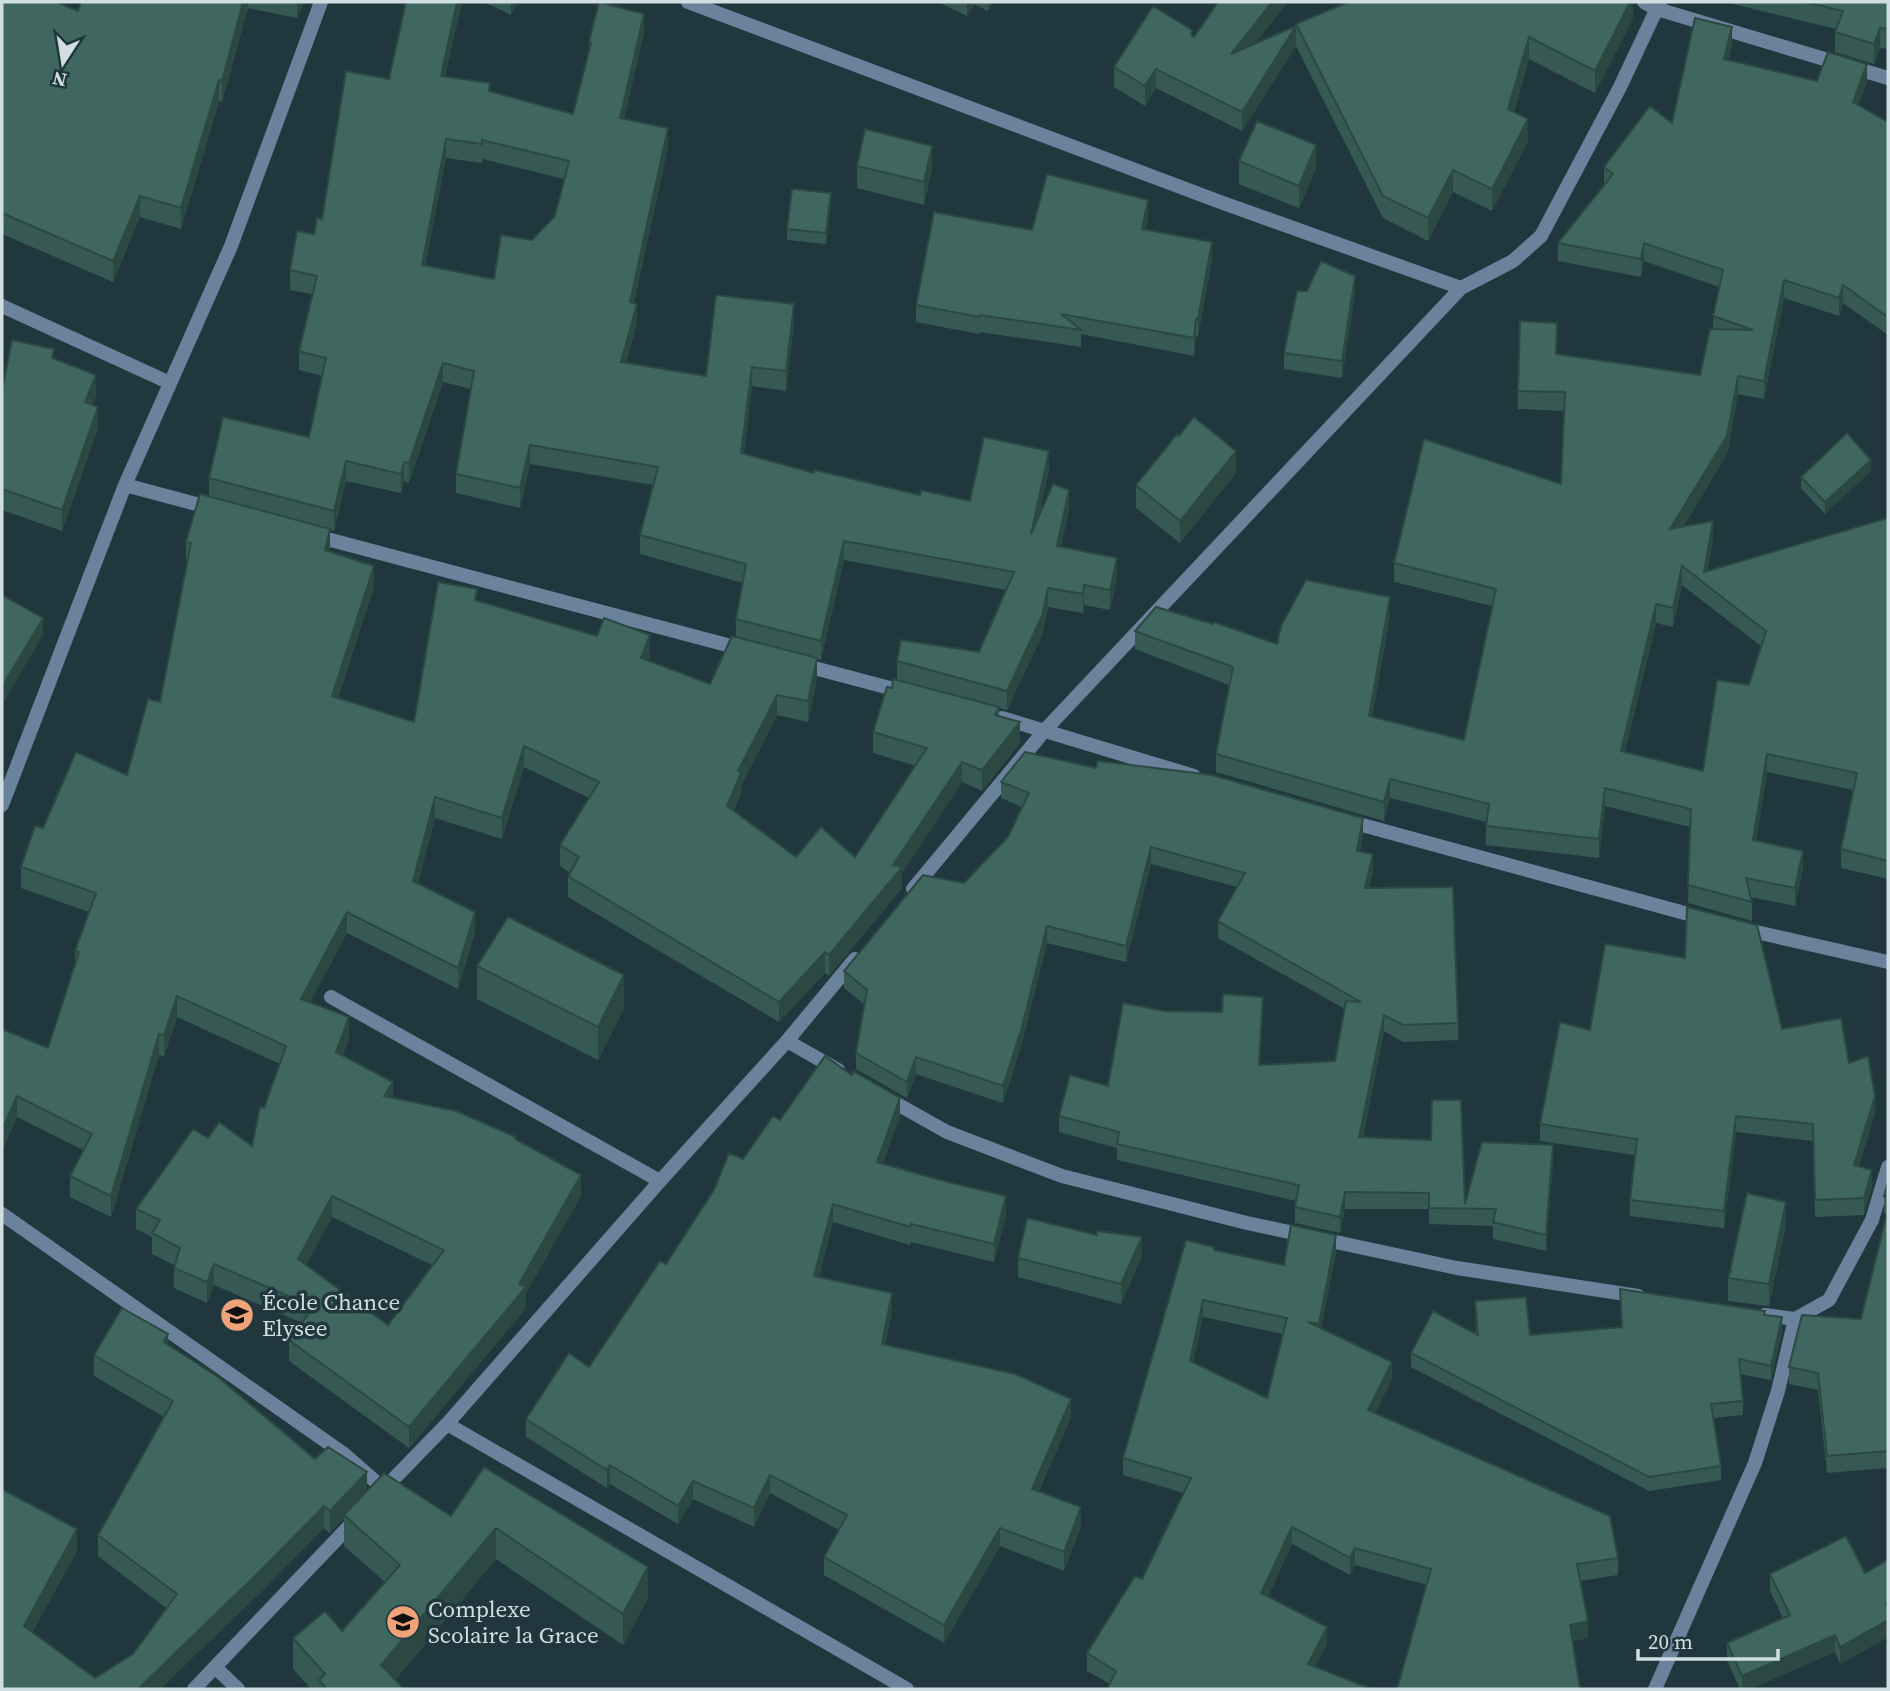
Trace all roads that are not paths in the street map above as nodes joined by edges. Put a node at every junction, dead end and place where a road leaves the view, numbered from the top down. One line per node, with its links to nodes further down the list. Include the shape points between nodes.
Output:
1 (321, 2): 7 (street, via 231,246)
2 (688, 2): 5 (street)
3 (1654, 4): 4 (street); 5 (street, via 1614,99 1541,236 1513,261)
4 (1888, 78)
5 (1461, 288): 13 (street)
6 (2, 306): 7 (street)
7 (170, 383): 8 (street)
8 (125, 485): 9 (street); 15 (street)
9 (232, 513)
10 (298, 531): 11 (street)
11 (925, 698)
12 (992, 715): 13 (street)
13 (1045, 730): 14 (street); 17 (street)
14 (1214, 782)
15 (2, 805)
16 (1332, 817): 19 (street, via 1725,924)
17 (903, 901)
18 (867, 944): 21 (street)
19 (1888, 962)
20 (331, 997): 23 (street)
21 (787, 1041): 23 (street); 25 (street, via 947,1132 1062,1176 1247,1223 1457,1268)
22 (1888, 1167): 27 (street, via 1872,1220 1829,1300)
23 (660, 1181): 28 (street)
24 (2, 1214): 29 (street, via 344,1454)
25 (1648, 1297)
26 (1756, 1314): 27 (street)
27 (1795, 1319): 34 (street, via 1755,1463)
28 (447, 1424): 29 (street); 33 (street)
29 (384, 1489): 30 (street)
30 (216, 1668): 31 (street); 32 (street)
31 (194, 1689)
32 (238, 1689)
33 (907, 1689)
34 (1655, 1689)

